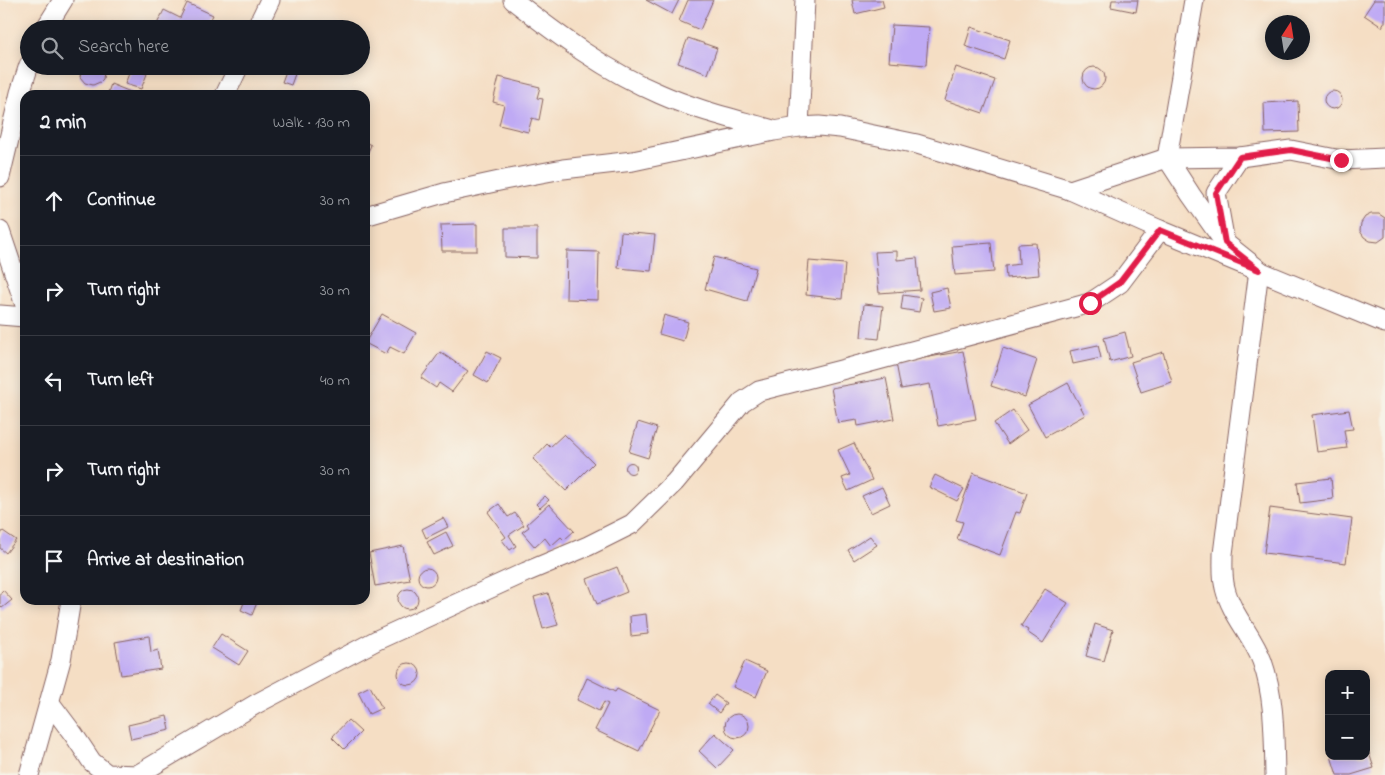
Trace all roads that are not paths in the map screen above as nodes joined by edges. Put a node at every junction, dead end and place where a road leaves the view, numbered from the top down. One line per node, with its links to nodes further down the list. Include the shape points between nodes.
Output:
1 (63, 0): 6 (street)
2 (270, 0): 7 (street)
3 (513, 0): 14 (street, via 594,60 631,80 693,107)
4 (805, 0): 13 (street)
5 (1194, 0): 16 (street)
6 (51, 20)
7 (260, 20)
8 (26, 75): 10 (street)
9 (235, 75): 11 (street)
10 (22, 90)
11 (227, 90)
12 (20, 95): 18 (street)
13 (799, 127): 14 (street); 19 (street, via 840,128 917,144)
14 (774, 131): 20 (street, via 632,161 504,180)
15 (1240, 157): 16 (street); 17 (street, via 1291,150 1341,160); 23 (street, via 1216,193)
16 (1167, 158): 19 (street); 23 (street)
17 (1385, 158)
18 (0, 177)
19 (1070, 190): 21 (street)
20 (370, 215)
21 (1160, 230): 24 (street); 32 (street, via 1120,282 1090,303 759,391 742,402 676,482 632,524 377,640 256,704)
22 (0, 231): 25 (street)
23 (1225, 243): 24 (street)
24 (1259, 270): 28 (street); 33 (street, via 1223,571 1226,590 1266,674 1273,723)
25 (20, 290)
26 (0, 315): 27 (street)
27 (20, 317)
28 (1385, 323)
29 (70, 605): 30 (street)
30 (50, 703): 31 (street); 32 (street, via 92,762 107,774)
31 (29, 775)
32 (139, 775)
33 (1275, 775)

